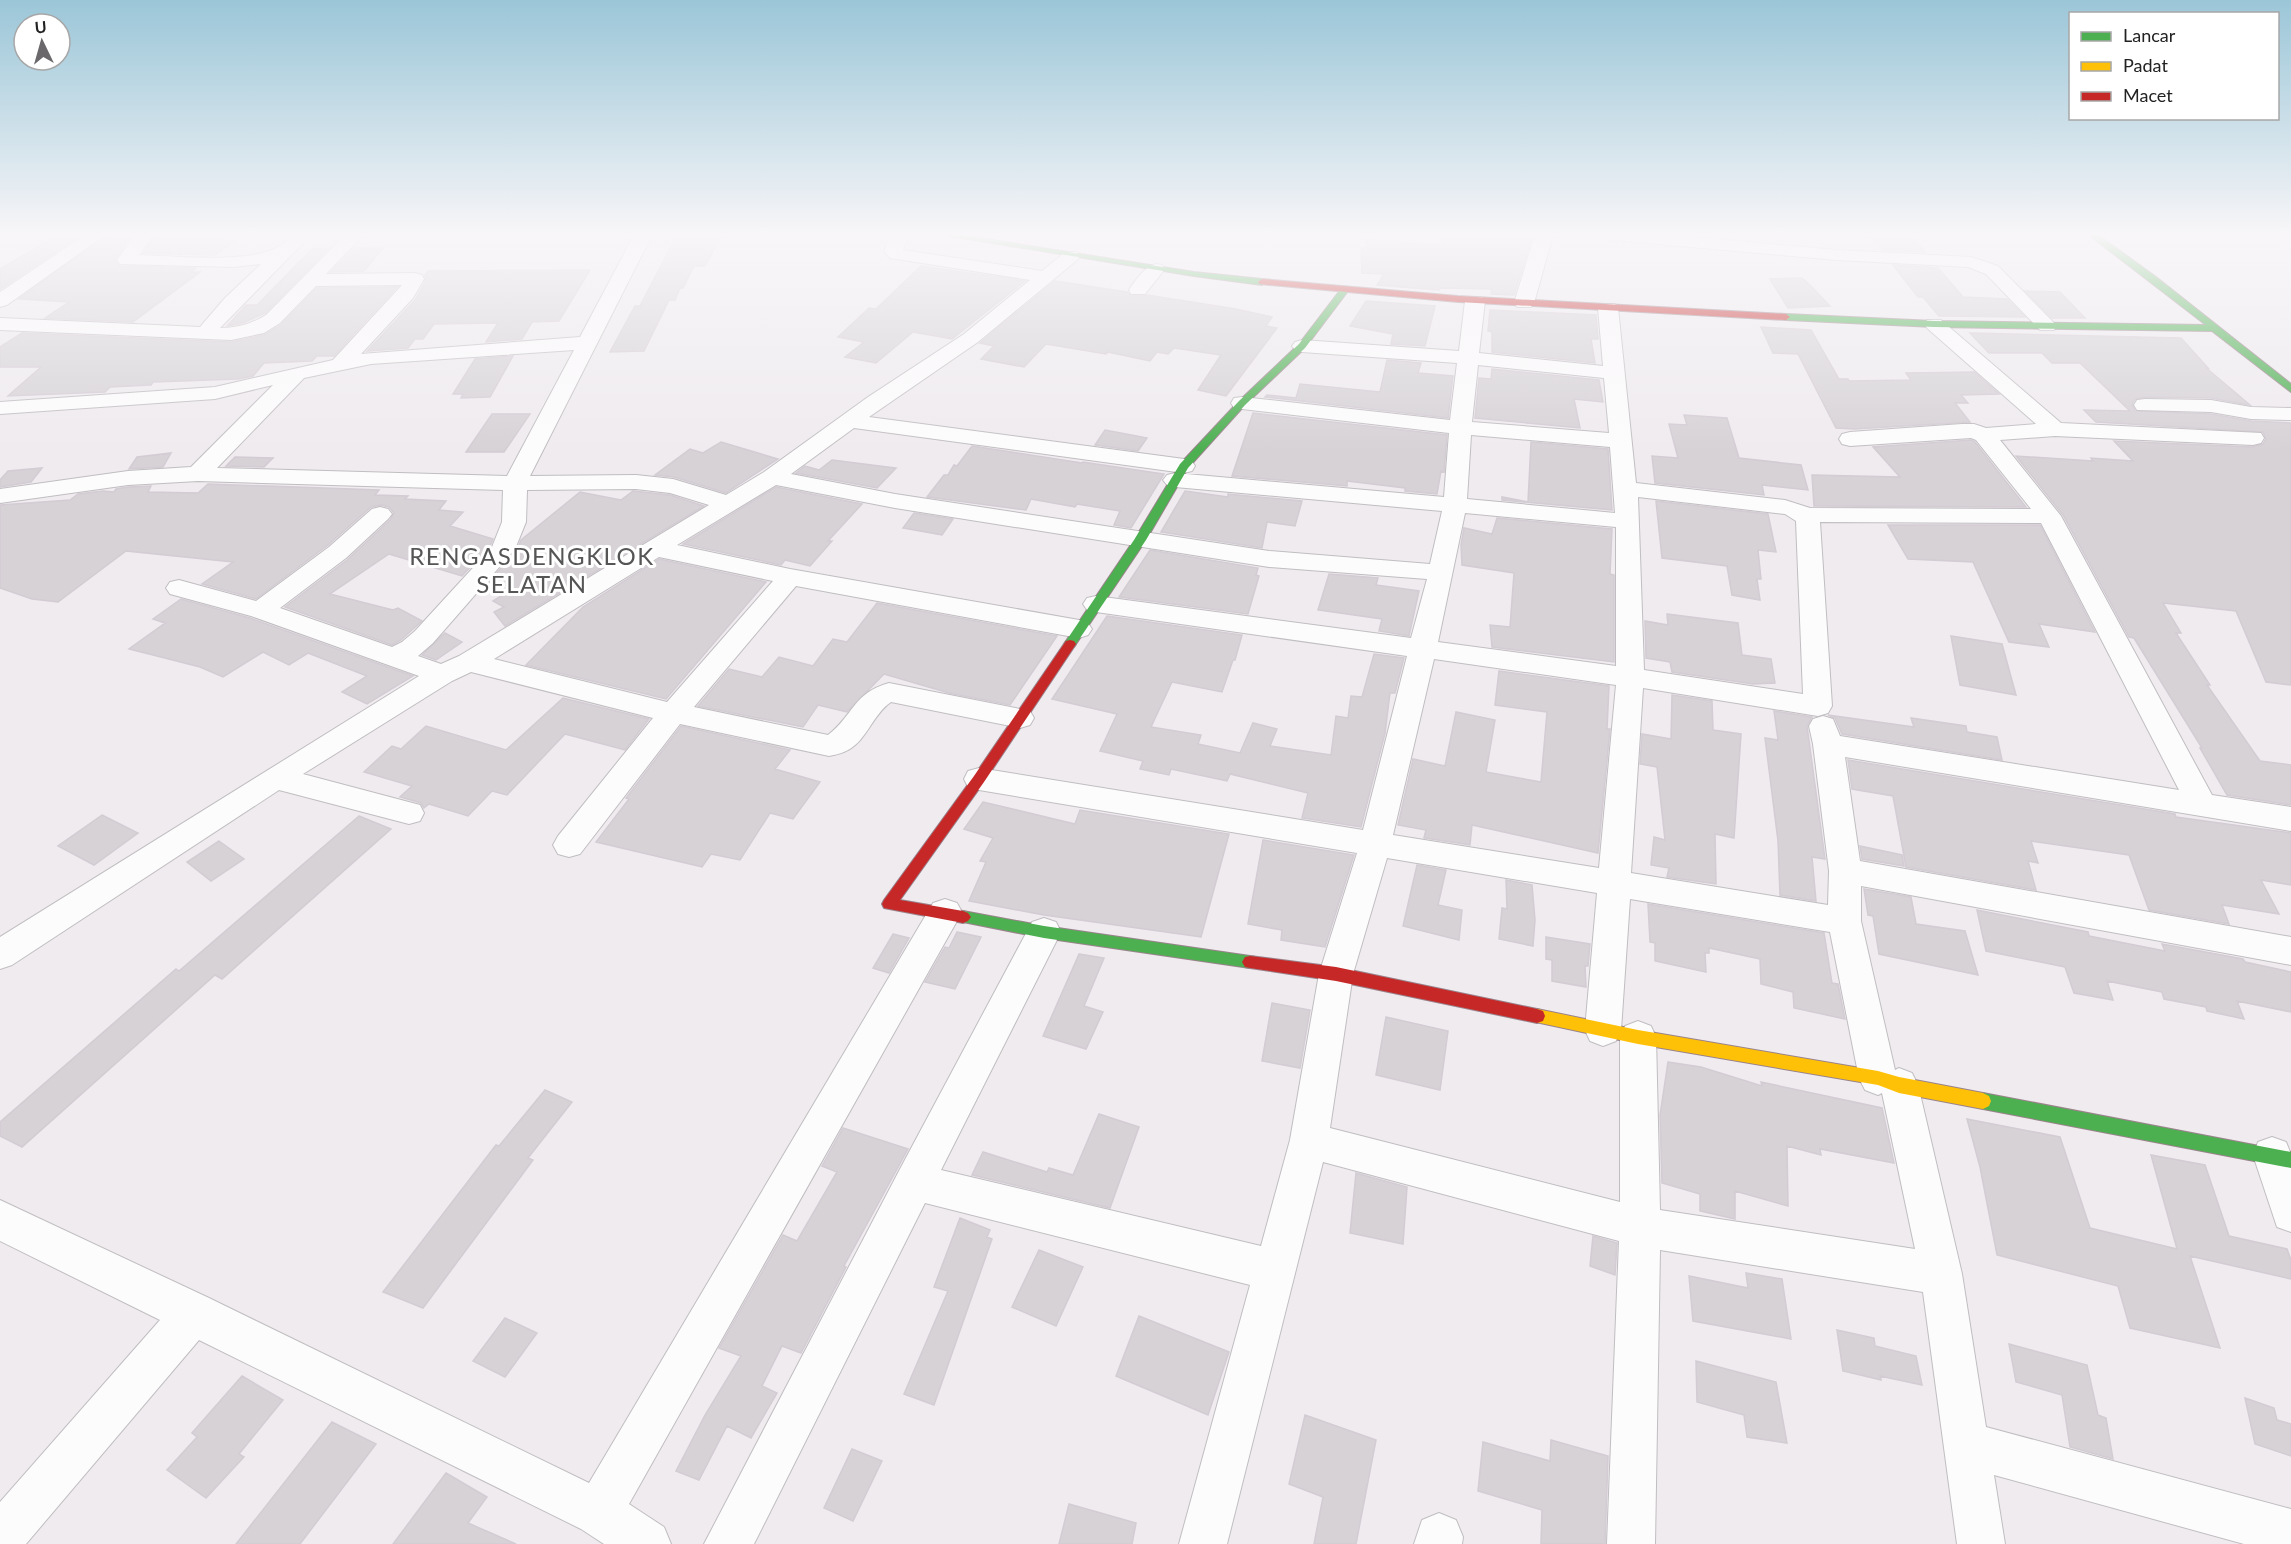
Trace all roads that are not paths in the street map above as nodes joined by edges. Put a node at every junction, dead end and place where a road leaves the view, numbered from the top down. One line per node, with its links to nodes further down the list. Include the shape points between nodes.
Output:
1 (228, 307): 16 (street)
2 (283, 307): 16 (street, via 263,327 238,333)
3 (394, 307): 20 (street)
4 (606, 307): 17 (street)
5 (1009, 307): 28 (street, via 971,338)
6 (1332, 307): 18 (street)
7 (1474, 307): 19 (street)
8 (1592, 307): 11 (street)
9 (2028, 307): 14 (street)
10 (2187, 307): 15 (street)
11 (1608, 308): 13 (street); 22 (street)
12 (0, 324): 16 (street)
13 (1934, 324): 14 (street); 30 (street)
14 (2047, 326): 15 (street)
15 (2212, 328): 23 (street)
16 (206, 333)
17 (588, 343): 20 (street, via 371,358); 38 (street)
18 (1302, 346): 19 (street); 24 (street)
19 (1468, 358): 22 (street); 29 (street)
20 (340, 364): 21 (street)
21 (297, 373): 26 (street, via 215,393); 36 (street)
22 (1614, 373): 34 (street)
23 (2291, 389)
24 (1242, 403): 29 (street); 35 (street)
25 (2145, 405): 27 (street, via 2211,406)
26 (0, 408)
27 (2291, 414)
28 (851, 421): 35 (street); 37 (street)
29 (1460, 428): 34 (street); 42 (street)
30 (2055, 429): 31 (street); 32 (street)
31 (1984, 435): 33 (street, via 1962,431); 45 (street)
32 (2253, 438)
33 (1850, 439)
34 (1619, 441): 39 (street)
35 (1180, 473): 42 (street); 47 (street)
36 (198, 474): 38 (street); 40 (street, via 128,478)
37 (772, 477): 41 (street); 47 (street)
38 (515, 483): 41 (street, via 655,483); 56 (street, via 514,522 503,549 424,637)
39 (1626, 489): 44 (street, via 1785,507); 46 (street)
40 (0, 496)
41 (728, 502): 48 (street)
42 (1455, 505): 46 (street); 49 (street)
43 (380, 514): 53 (street, via 331,559)
44 (1806, 515): 45 (street); 60 (street)
45 (2049, 516): 66 (street)
46 (1628, 521): 59 (street)
47 (1140, 540): 49 (street, via 1269,559); 52 (street)
48 (654, 548): 50 (street); 57 (street)
49 (1441, 572): 55 (street)
50 (790, 577): 54 (street); 61 (street)
51 (179, 588): 53 (street)
52 (1096, 604): 54 (street); 55 (street)
53 (260, 610): 56 (street)
54 (1079, 629): 62 (street)
55 (1422, 648): 59 (street); 70 (street)
56 (393, 657): 58 (street)
57 (469, 662): 58 (street); 61 (street)
58 (442, 674): 64 (street)
59 (1630, 678): 60 (street); 72 (street)
60 (1818, 706): 63 (street)
61 (673, 713): 62 (street, via 832,746 840,742 875,699 889,692); 69 (street)
62 (1020, 718): 65 (street)
63 (1828, 744): 66 (street); 71 (street)
64 (275, 778): 67 (street); 77 (street)
65 (979, 779): 70 (street); 73 (street, via 889,904)
66 (2202, 805): 68 (street)
67 (409, 813)
68 (2291, 819)
69 (569, 845)
70 (1375, 845): 72 (street); 78 (street)
71 (1845, 872): 74 (street); 76 (street)
72 (1613, 883): 74 (street); 79 (street)
73 (945, 912): 75 (street); 91 (street)
74 (1844, 921): 80 (street)
75 (1044, 932): 78 (street); 83 (street)
76 (2291, 951)
77 (0, 955)
78 (1336, 974): 79 (street); 81 (street)
79 (1620, 1033): 80 (street); 86 (street)
80 (1888, 1081): 82 (street); 88 (street)
81 (1309, 1140): 86 (street); 87 (street)
82 (2282, 1157): 84 (street)
83 (914, 1182): 87 (street); 95 (street)
84 (2291, 1213)
85 (0, 1220): 89 (street)
86 (1640, 1227): 88 (street); 97 (street)
87 (1275, 1270): 96 (street)
88 (1941, 1274): 90 (street)
89 (194, 1313): 91 (street); 93 (street)
90 (1967, 1445): 92 (street); 98 (street)
91 (598, 1512): 94 (street)
92 (2291, 1533)
93 (0, 1538)
94 (647, 1544)
95 (728, 1544)
96 (1203, 1544)
97 (1631, 1544)
98 (1982, 1544)

